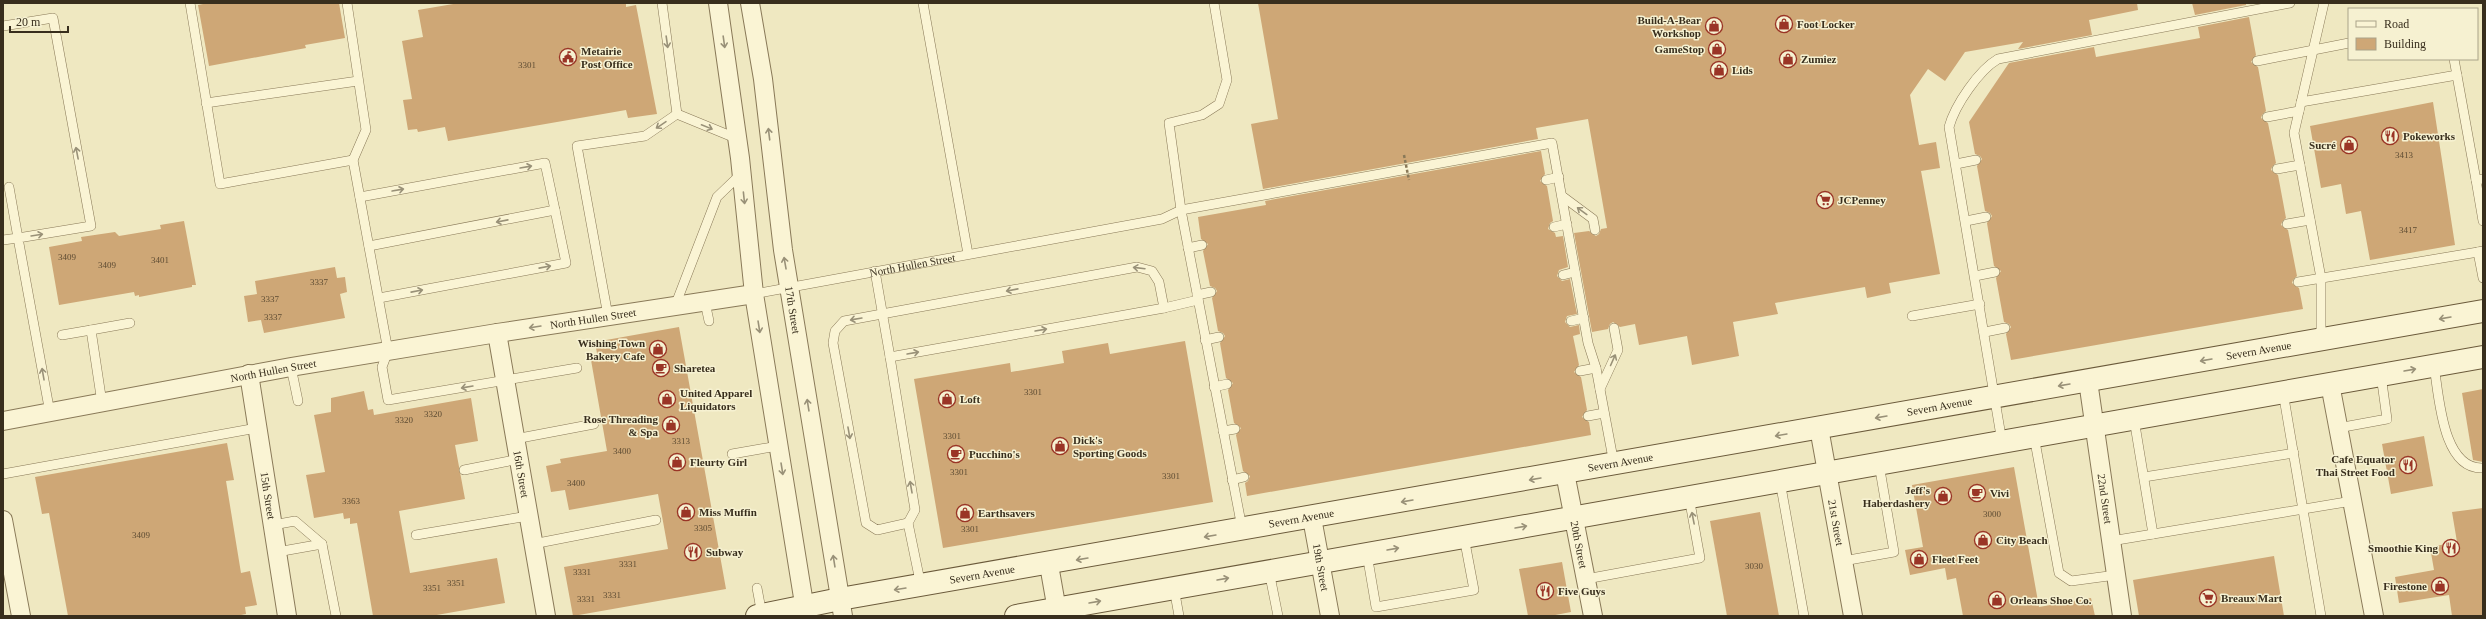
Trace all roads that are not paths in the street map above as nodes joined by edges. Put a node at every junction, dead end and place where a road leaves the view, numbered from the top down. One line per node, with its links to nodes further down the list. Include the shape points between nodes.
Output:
1 (190, 3): 17 (lane)
2 (347, 3): 16 (lane)
3 (662, 3): 19 (lane, one-way to 19)
4 (718, 3): 21 (street, one-way to 21)
5 (750, 3): 59 (street, 17th Street, one-way to 5, via 763,79)
6 (923, 3): 50 (lane)
7 (1214, 3): 35 (lane, via 1227,80 1219,104 1202,115 1169,123)
8 (2290, 3): 24 (lane, via 1998,59 1986,66 1953,114 1949,127)
9 (2324, 3): 12 (lane)
10 (3, 26): 44 (lane, one-way to 10, via 91,226 53,18)
11 (2348, 43): 12 (lane)
12 (2313, 50): 14 (lane); 18 (lane)
13 (2454, 60): 15 (lane)
14 (2257, 61)
15 (2457, 75): 18 (lane); 29 (lane)
16 (358, 81): 17 (lane); 22 (lane, via 366,130)
17 (206, 103): 22 (lane, via 220,184)
18 (2300, 106): 20 (lane); 25 (lane, via 2294,133)
19 (677, 114): 21 (lane, one-way to 21); 70 (lane, one-way to 70, via 645,136 577,146)
20 (2267, 117)
21 (738, 139): 27 (street)
22 (353, 160): 33 (lane)
23 (1976, 160): 24 (lane)
24 (1956, 164): 38 (lane)
25 (2300, 165): 26 (lane); 37 (lane)
26 (2277, 170)
27 (742, 174): 61 (street, one-way to 61); 66 (lane, via 717,197)
28 (1558, 177): 30 (lane); 32 (lane); 35 (lane, North Hullen Street, via 1552,143)
29 (2480, 179): 39 (lane)
30 (1546, 180)
31 (9, 187): 44 (lane)
32 (1562, 196): 40 (lane); 43 (lane, one-way to 32, via 1593,219)
33 (360, 197): 34 (lane, one-way to 34, via 545,163); 47 (lane)
34 (555, 210): 47 (lane, one-way to 47); 62 (lane, one-way to 34, via 566,263)
35 (1181, 210): 48 (lane); 50 (lane, North Hullen Street, via 1162,219)
36 (1986, 217): 38 (lane)
37 (2310, 220): 41 (lane); 56 (lane)
38 (1966, 221): 55 (lane)
39 (2483, 221)
40 (1567, 224): 42 (lane); 52 (lane)
41 (2287, 224)
42 (1554, 227)
43 (1595, 230)
44 (18, 238): 45 (lane); 105 (lane, one-way to 44)
45 (3, 240)
46 (1202, 245): 48 (lane)
47 (369, 246): 62 (lane)
48 (1188, 248): 63 (lane)
49 (2481, 251): 56 (lane); 57 (lane)
50 (968, 254): 51 (lane, North Hullen Street)
51 (875, 271): 59 (lane, North Hullen Street); 69 (lane)
52 (1575, 272): 54 (lane); 72 (lane)
53 (1995, 272): 55 (lane)
54 (1563, 274)
55 (1975, 276): 65 (lane)
56 (2321, 278): 58 (lane); 84 (lane)
57 (2483, 278)
58 (2298, 282)
59 (789, 286): 61 (lane, North Hullen Street); 163 (street, 17th Street, one-way to 59)
60 (1211, 292): 63 (lane)
61 (754, 294): 64 (street, North Hullen Street); 120 (street, one-way to 120)
62 (378, 298): 85 (lane)
63 (1197, 298): 67 (lane); 83 (lane)
64 (705, 302): 66 (street, North Hullen Street); 73 (lane)
65 (1980, 304): 71 (lane); 80 (lane)
66 (675, 306): 70 (street, North Hullen Street)
67 (1164, 308): 69 (lane, one-way to 69, via 1159,282 1152,271 1137,266); 86 (lane, one-way to 67)
68 (2483, 311): 84 (street, Severn Avenue, one-way to 84)
69 (882, 314): 86 (lane); 143 (lane, one-way to 143, via 844,322 835,331 832,343 866,523 877,530)
70 (608, 316): 79 (street, North Hullen Street, one-way to 79)
71 (1912, 316)
72 (1584, 318): 74 (lane); 91 (lane)
73 (708, 321)
74 (1571, 321)
75 (130, 323): 78 (lane)
76 (1614, 328): 100 (lane, one-way to 76, via 1618,350)
77 (2005, 328): 80 (lane)
78 (91, 330): 81 (lane); 104 (lane)
79 (497, 332): 85 (street, North Hullen Street); 95 (street, 16th Street)
80 (1985, 332): 102 (lane)
81 (62, 335)
82 (1219, 337): 83 (lane)
83 (1205, 340): 99 (lane)
84 (2321, 340): 96 (street, Severn Avenue, one-way to 96)
85 (388, 351): 89 (street, North Hullen Street); 95 (lane, one-way to 85, via 388,400 382,367)
86 (890, 357): 143 (lane, one-way to 86, via 915,510)
87 (2483, 357): 88 (street)
88 (2434, 365): 94 (street, one-way to 88); 126 (lane, via 2446,433 2459,459 2468,467)
89 (291, 367): 93 (street, North Hullen Street); 103 (lane)
90 (577, 368): 95 (lane)
91 (1596, 368): 92 (lane); 100 (lane)
92 (1580, 371)
93 (249, 374): 104 (street, North Hullen Street); 112 (street, 15th Street)
94 (2381, 375): 98 (street); 114 (lane, via 2387,419)
95 (505, 380): 118 (street, 16th Street)
96 (2088, 381): 102 (street, Severn Avenue, one-way to 102); 111 (street, 22nd Street)
97 (1227, 384): 99 (lane)
98 (2330, 384): 101 (street); 114 (street)
99 (1214, 387): 116 (lane)
100 (1600, 390): 106 (lane)
101 (2283, 392): 108 (street); 122 (lane)
102 (1995, 397): 113 (street, Severn Avenue, one-way to 113); 119 (lane)
103 (298, 401)
104 (102, 403): 105 (street, North Hullen Street)
105 (50, 413): 109 (street, North Hullen Street)
106 (1604, 413): 107 (lane); 124 (lane)
107 (1588, 416)
108 (2134, 418): 111 (street); 132 (lane)
109 (3, 421)
110 (594, 424): 118 (lane)
111 (2094, 426): 117 (street); 149 (street, 22nd Street)
112 (257, 428): 130 (lane); 144 (street, 15th Street)
113 (1819, 428): 124 (street, Severn Avenue, one-way to 124); 129 (street, 21st Street)
114 (2338, 428): 136 (street)
115 (1235, 429): 116 (lane)
116 (1223, 431): 133 (lane)
117 (2034, 436): 119 (street); 158 (lane, via 2059,573 2071,581)
118 (515, 439): 123 (street, 16th Street)
119 (2002, 442): 125 (street)
120 (778, 446): 121 (lane); 164 (street, one-way to 164)
121 (732, 454)
122 (2294, 454): 132 (lane); 137 (lane)
123 (519, 458): 127 (lane); 138 (street, 16th Street)
124 (1614, 464): 128 (street, Severn Avenue)
125 (1879, 464): 129 (street); 154 (lane, via 1894,552)
126 (2483, 468)
127 (464, 470)
128 (1565, 473): 139 (street, 20th Street); 140 (street, Severn Avenue, one-way to 140)
129 (1827, 473): 134 (street); 154 (street, 21st Street)
130 (3, 474)
131 (1244, 477): 133 (lane)
132 (2144, 477): 146 (lane)
133 (1232, 480): 145 (lane)
134 (1780, 481): 135 (street); 176 (lane)
135 (1689, 497): 139 (street); 159 (lane, one-way to 135, via 1700,558)
136 (2352, 501): 137 (lane); 180 (street)
137 (2303, 509): 146 (lane); 179 (lane)
138 (528, 516): 147 (lane); 151 (street, 16th Street)
139 (1574, 517): 148 (street, one-way to 139); 159 (street, 20th Street)
140 (1312, 518): 145 (street, Severn Avenue); 155 (street, 19th Street)
141 (3, 520): 166 (street)
142 (656, 520): 151 (lane)
143 (908, 523): 160 (lane)
144 (273, 525): 150 (lane, via 295,521); 152 (street, 15th Street)
145 (1242, 530): 156 (street, Severn Avenue, one-way to 156)
146 (2153, 534): 149 (lane)
147 (416, 535)
148 (1464, 537): 153 (street, one-way to 148); 153 (lane, via 1474,590 1376,607)
149 (2111, 541): 158 (street, 22nd Street)
150 (322, 544): 152 (lane); 168 (lane)
151 (533, 544): 169 (street, 16th Street)
152 (277, 552): 167 (street, 15th Street)
153 (1367, 554): 155 (street)
154 (1843, 561): 177 (street, 21st Street)
155 (1320, 562): 157 (street); 174 (street, 19th Street)
156 (1049, 564): 160 (street, Severn Avenue); 165 (street)
157 (1269, 571): 162 (street, one-way to 157); 173 (lane)
158 (2116, 575): 178 (street, 22nd Street)
159 (1586, 579): 175 (street, 20th Street)
160 (921, 586): 163 (street, Severn Avenue, one-way to 163)
161 (757, 588): 170 (lane)
162 (1174, 588): 165 (street, one-way to 162); 172 (lane)
163 (841, 608): 164 (street, Severn Avenue)
164 (805, 612): 170 (street, Severn Avenue)
165 (1057, 612): 171 (street)
166 (21, 616)
167 (287, 616)
168 (336, 616)
169 (546, 616)
170 (760, 616)
171 (1016, 616)
172 (1179, 616)
173 (1278, 616)
174 (1330, 616)
175 (1594, 616)
176 (1804, 616)
177 (1853, 616)
178 (2122, 616)
179 (2321, 616)
180 (2374, 616)

